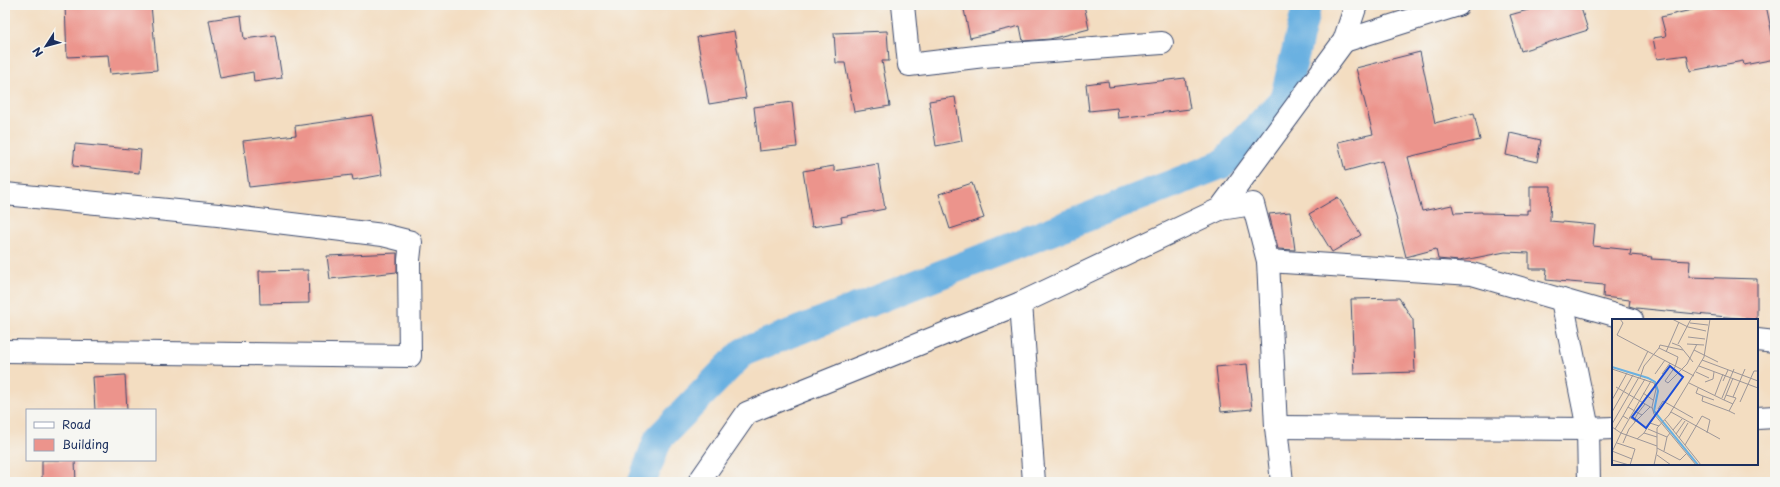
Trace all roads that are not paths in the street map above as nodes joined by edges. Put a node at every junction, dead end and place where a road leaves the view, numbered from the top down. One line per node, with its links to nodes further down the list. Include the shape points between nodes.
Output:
1 (903, 5): 5 (street, via 909,66 984,56)
2 (1356, 5): 4 (street)
3 (1458, 5): 4 (street)
4 (1344, 41): 7 (street)
5 (1162, 43)
6 (5, 194): 14 (street, via 383,234 412,242 408,260 410,356)
7 (1220, 209): 8 (street, via 1253,204); 10 (street)
8 (1268, 261): 9 (street, via 1472,274); 17 (street)
9 (1562, 300): 11 (street); 19 (street)
10 (1021, 303): 20 (street, via 747,413); 21 (street)
11 (1628, 319)
12 (1758, 340): 13 (street)
13 (1775, 342)
14 (5, 351)
15 (1775, 417): 16 (street)
16 (1758, 418)
17 (1276, 428): 19 (street); 22 (street)
18 (1612, 428): 19 (street)
19 (1588, 429): 23 (street)
20 (699, 482)
21 (1034, 482)
22 (1282, 482)
23 (1589, 482)

